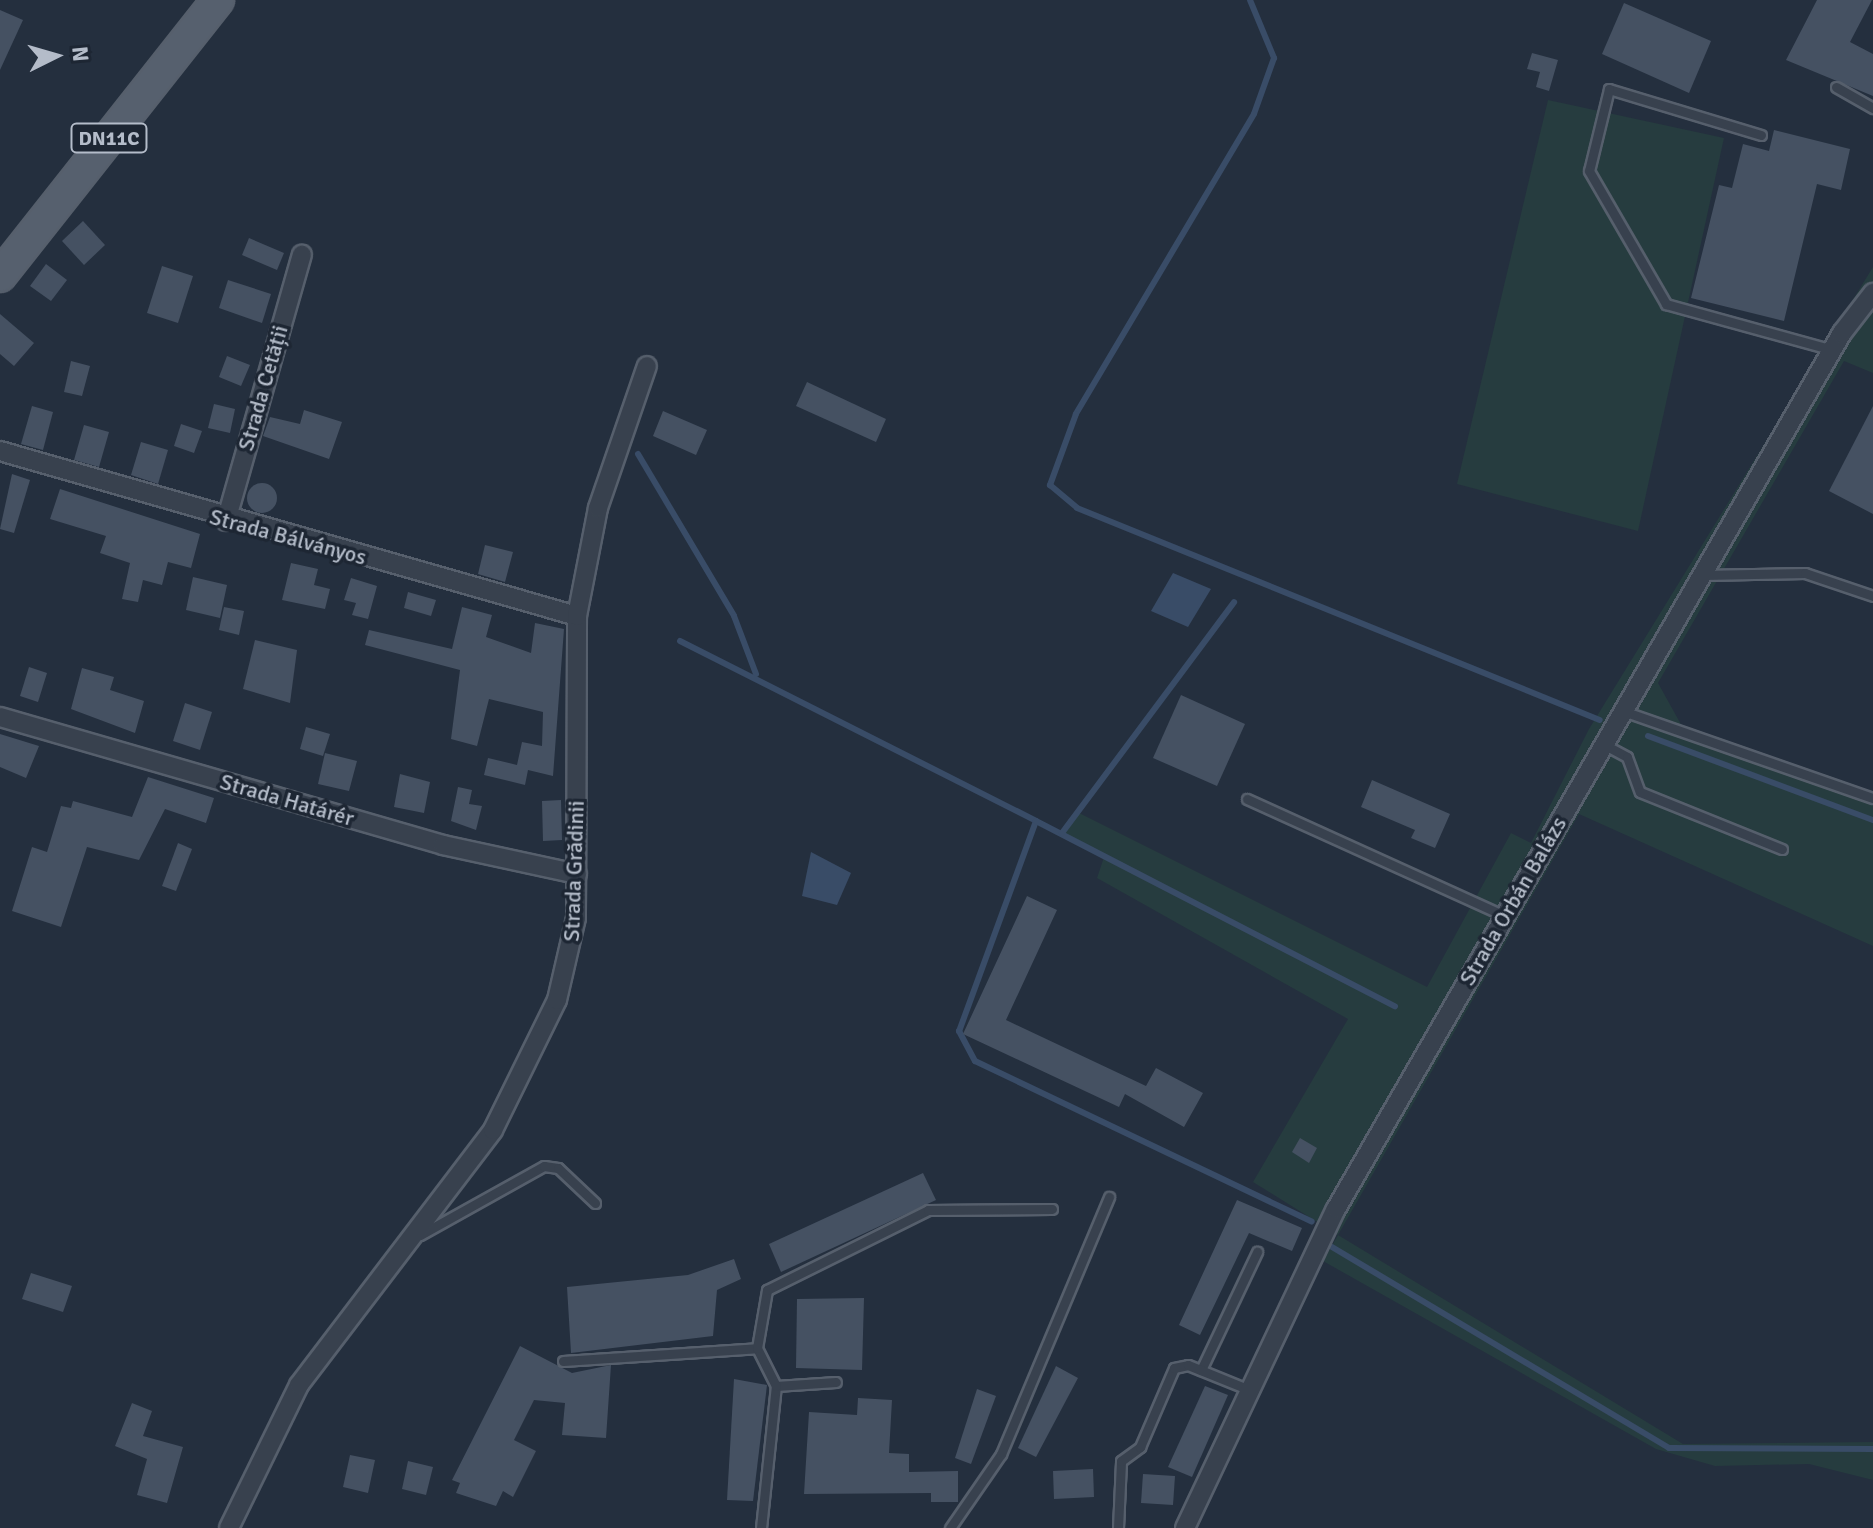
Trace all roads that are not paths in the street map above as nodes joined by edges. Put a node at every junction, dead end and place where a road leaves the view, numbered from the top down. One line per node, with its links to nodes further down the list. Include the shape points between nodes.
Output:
1 (218, 0): 6 (main road, DN11C)
2 (1836, 87): 3 (lane)
3 (1873, 108)
4 (1761, 135): 8 (lane, via 1609,89 1589,171 1666,304)
5 (302, 255): 11 (street, Strada Cetății)
6 (0, 276)
7 (1873, 293): 8 (street, Strada Orbán Balázs)
8 (1833, 350): 12 (street, Strada Orbán Balázs)
9 (647, 366): 14 (street, Strada Grădinii, via 598,508)
10 (0, 451): 11 (street, Strada Bálványos)
11 (226, 521): 14 (street, Strada Bálványos)
12 (1702, 575): 13 (lane, via 1805,573); 15 (street, Strada Orbán Balázs)
13 (1873, 596)
14 (577, 616): 21 (street, Strada Grădinii)
15 (1622, 711): 17 (street, Strada Orbán Balázs); 18 (lane)
16 (0, 717): 21 (street, Strada Határér, via 443,845)
17 (1603, 744): 20 (lane, via 1627,757 1640,792); 22 (street, Strada Orbán Balázs)
18 (1873, 798)
19 (1247, 799): 22 (lane)
20 (1782, 849)
21 (577, 874): 26 (street, Strada Grădinii, via 572,945 544,1033 493,1130)
22 (1505, 916): 33 (street, Strada Orbán Balázs, via 1336,1209)
23 (1109, 1197): 36 (lane, via 1001,1454)
24 (595, 1203): 26 (lane, via 558,1168 544,1166)
25 (1052, 1209): 28 (lane, via 928,1210 767,1290)
26 (420, 1235): 34 (street, Strada Grădinii, via 299,1385)
27 (1257, 1252): 30 (lane)
28 (757, 1348): 29 (lane); 32 (lane)
29 (563, 1361)
30 (1201, 1370): 33 (lane); 37 (lane, via 1174,1368 1140,1447 1121,1461)
31 (836, 1382): 32 (lane)
32 (776, 1386): 35 (lane)
33 (1250, 1390): 38 (street, Strada Orbán Balázs)
34 (229, 1528)
35 (761, 1528)
36 (950, 1528)
37 (1118, 1528)
38 (1185, 1528)

